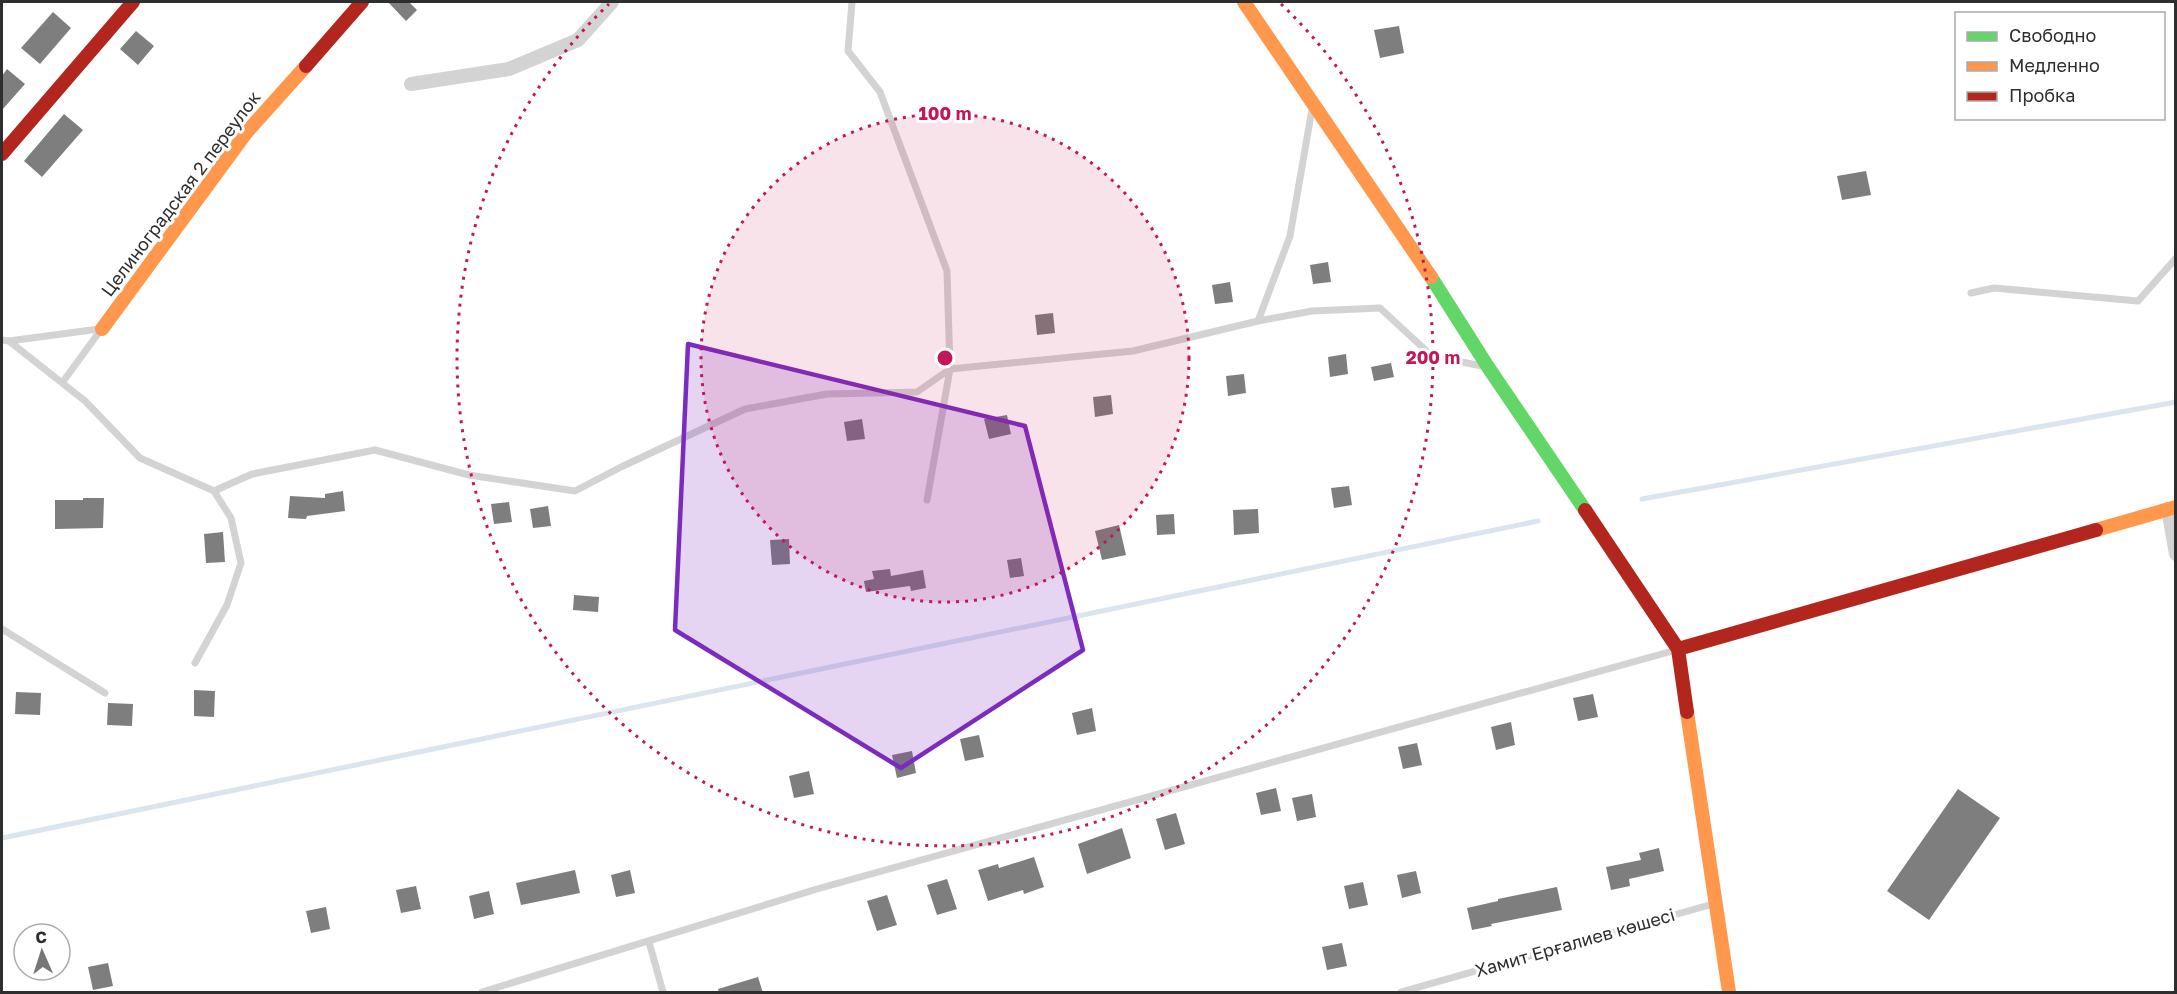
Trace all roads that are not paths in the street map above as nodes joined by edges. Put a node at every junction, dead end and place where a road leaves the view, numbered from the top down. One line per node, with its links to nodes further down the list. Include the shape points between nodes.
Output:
1 (133, 2): 8 (street)
2 (362, 2): 12 (street, Целиноградская 2 переулок, via 246,133)
3 (612, 2): 6 (street, via 578,40 510,69)
4 (852, 2): 15 (lane, via 848,51 880,92 947,271)
5 (1244, 2): 7 (street)
6 (411, 84)
7 (1313, 104): 11 (lane, via 1290,236); 14 (street)
8 (2, 154)
9 (2175, 258): 10 (lane, via 2138,301 1994,288)
10 (1971, 293)
11 (1258, 321): 14 (lane, via 1312,311 1380,308 1432,356); 15 (lane, via 1133,351)
12 (102, 328): 13 (lane); 16 (lane)
13 (5, 340): 16 (lane)
14 (1488, 367): 22 (street)
15 (950, 369): 17 (lane, via 917,392 827,394 745,410 575,491 469,475 375,450 252,474); 18 (lane)
16 (62, 382): 17 (lane, via 140,458)
17 (214, 490): 23 (lane, via 231,518 241,563 227,605)
18 (927, 500)
19 (2172, 508): 20 (street); 22 (street)
20 (2175, 554)
21 (2, 630): 24 (lane)
22 (1678, 649): 25 (street); 26 (lane, via 828,886)
23 (195, 663)
24 (105, 693)
25 (1715, 904): 29 (lane, Хамит Ерғалиев көшесі); 30 (street)
26 (649, 942): 27 (lane); 28 (lane)
27 (483, 993)
28 (663, 993)
29 (1401, 993)
30 (1729, 993)

